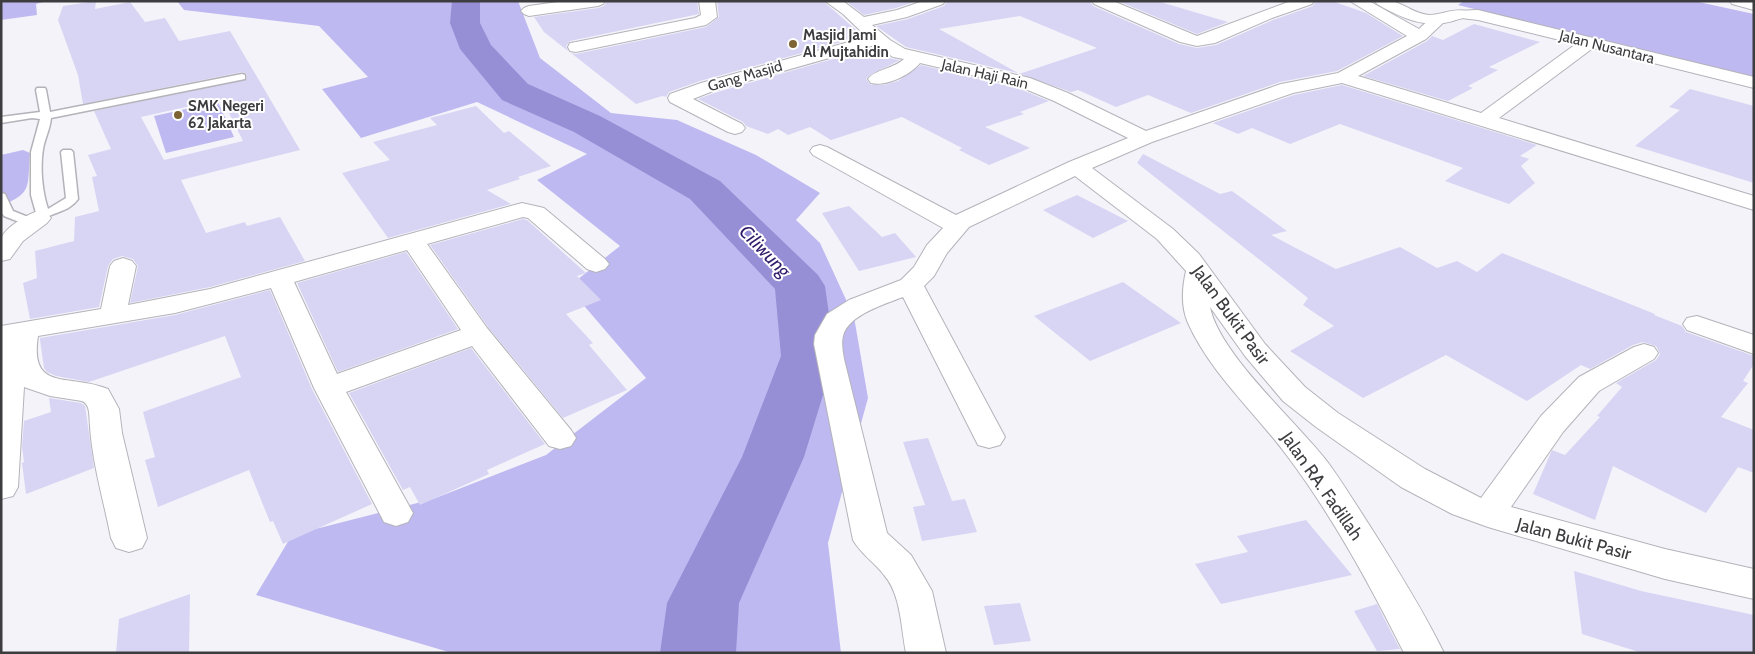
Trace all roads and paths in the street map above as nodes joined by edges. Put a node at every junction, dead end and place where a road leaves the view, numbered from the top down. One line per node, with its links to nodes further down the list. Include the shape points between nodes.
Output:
1 (598, 1): 11 (street)
2 (707, 1): 17 (street, via 709,17 700,22)
3 (832, 1): 13 (street, Jalan Haji Rain)
4 (938, 1): 13 (street, via 901,14)
5 (1100, 1): 6 (street, via 1178,35 1200,41)
6 (1307, 1)
7 (1358, 1): 14 (street)
8 (1737, 1): 10 (street)
9 (1390, 2): 12 (street, via 1418,18)
10 (1754, 5)
11 (529, 11)
12 (1436, 13): 14 (street); 16 (street, Jalan Nusantara, via 1478,14)
13 (862, 22): 15 (street, Jalan Haji Rain)
14 (1420, 36): 20 (street)
15 (878, 39): 18 (street, Jalan Haji Rain, via 891,50); 27 (street, Gang Masjid, via 677,98)
16 (1589, 43): 22 (street, Jalan Nusantara); 26 (street)
17 (576, 47)
18 (914, 58): 21 (street, via 900,71); 28 (street, Jalan Haji Rain, via 1040,87)
19 (242, 77): 24 (lane)
20 (1343, 77): 26 (street); 28 (street, via 1288,88)
21 (877, 78)
22 (1754, 84)
23 (41, 90): 24 (lane)
24 (46, 116): 25 (lane); 34 (lane, via 37,152)
25 (1, 120)
26 (1484, 120): 33 (street)
27 (735, 128)
28 (1145, 138): 31 (street)
29 (820, 151): 35 (street)
30 (67, 152): 34 (lane, via 72,199)
31 (1077, 167): 35 (street); 40 (street, Jalan Bukit Pasir, via 1165,234)
32 (1, 196): 34 (lane, via 8,212)
33 (1754, 203)
34 (38, 218): 37 (street, via 15,236)
35 (956, 225): 42 (street, via 936,250 925,271)
36 (413, 241): 38 (street, via 530,210); 41 (street); 46 (street)
37 (1, 254)
38 (596, 264)
39 (123, 266): 43 (street)
40 (1198, 271): 54 (street, Jalan Bukit Pasir, via 1255,350 1294,394 1413,478); 58 (street, Jalan RA. Fadillah, via 1196,303 1210,339 1230,368 1311,464 1380,572)
41 (279, 278): 43 (street, via 175,305); 49 (street)
42 (910, 285): 50 (street); 57 (street, via 844,314 837,320 828,344 871,540 898,565 913,591)
43 (113, 315): 45 (street)
44 (1698, 324): 47 (street)
45 (13, 332): 52 (street); 55 (street, via 21,360 33,381 42,386 90,393 101,402)
46 (476, 334): 49 (street); 51 (street)
47 (1754, 345)
48 (1644, 353): 54 (street, via 1589,384 1552,424)
49 (329, 388): 53 (street)
50 (989, 437)
51 (560, 438)
52 (1, 488)
53 (396, 513)
54 (1488, 514): 56 (street, Jalan Bukit Pasir, via 1656,561)
55 (129, 538)
56 (1754, 584)
57 (926, 653)
58 (1424, 653)

